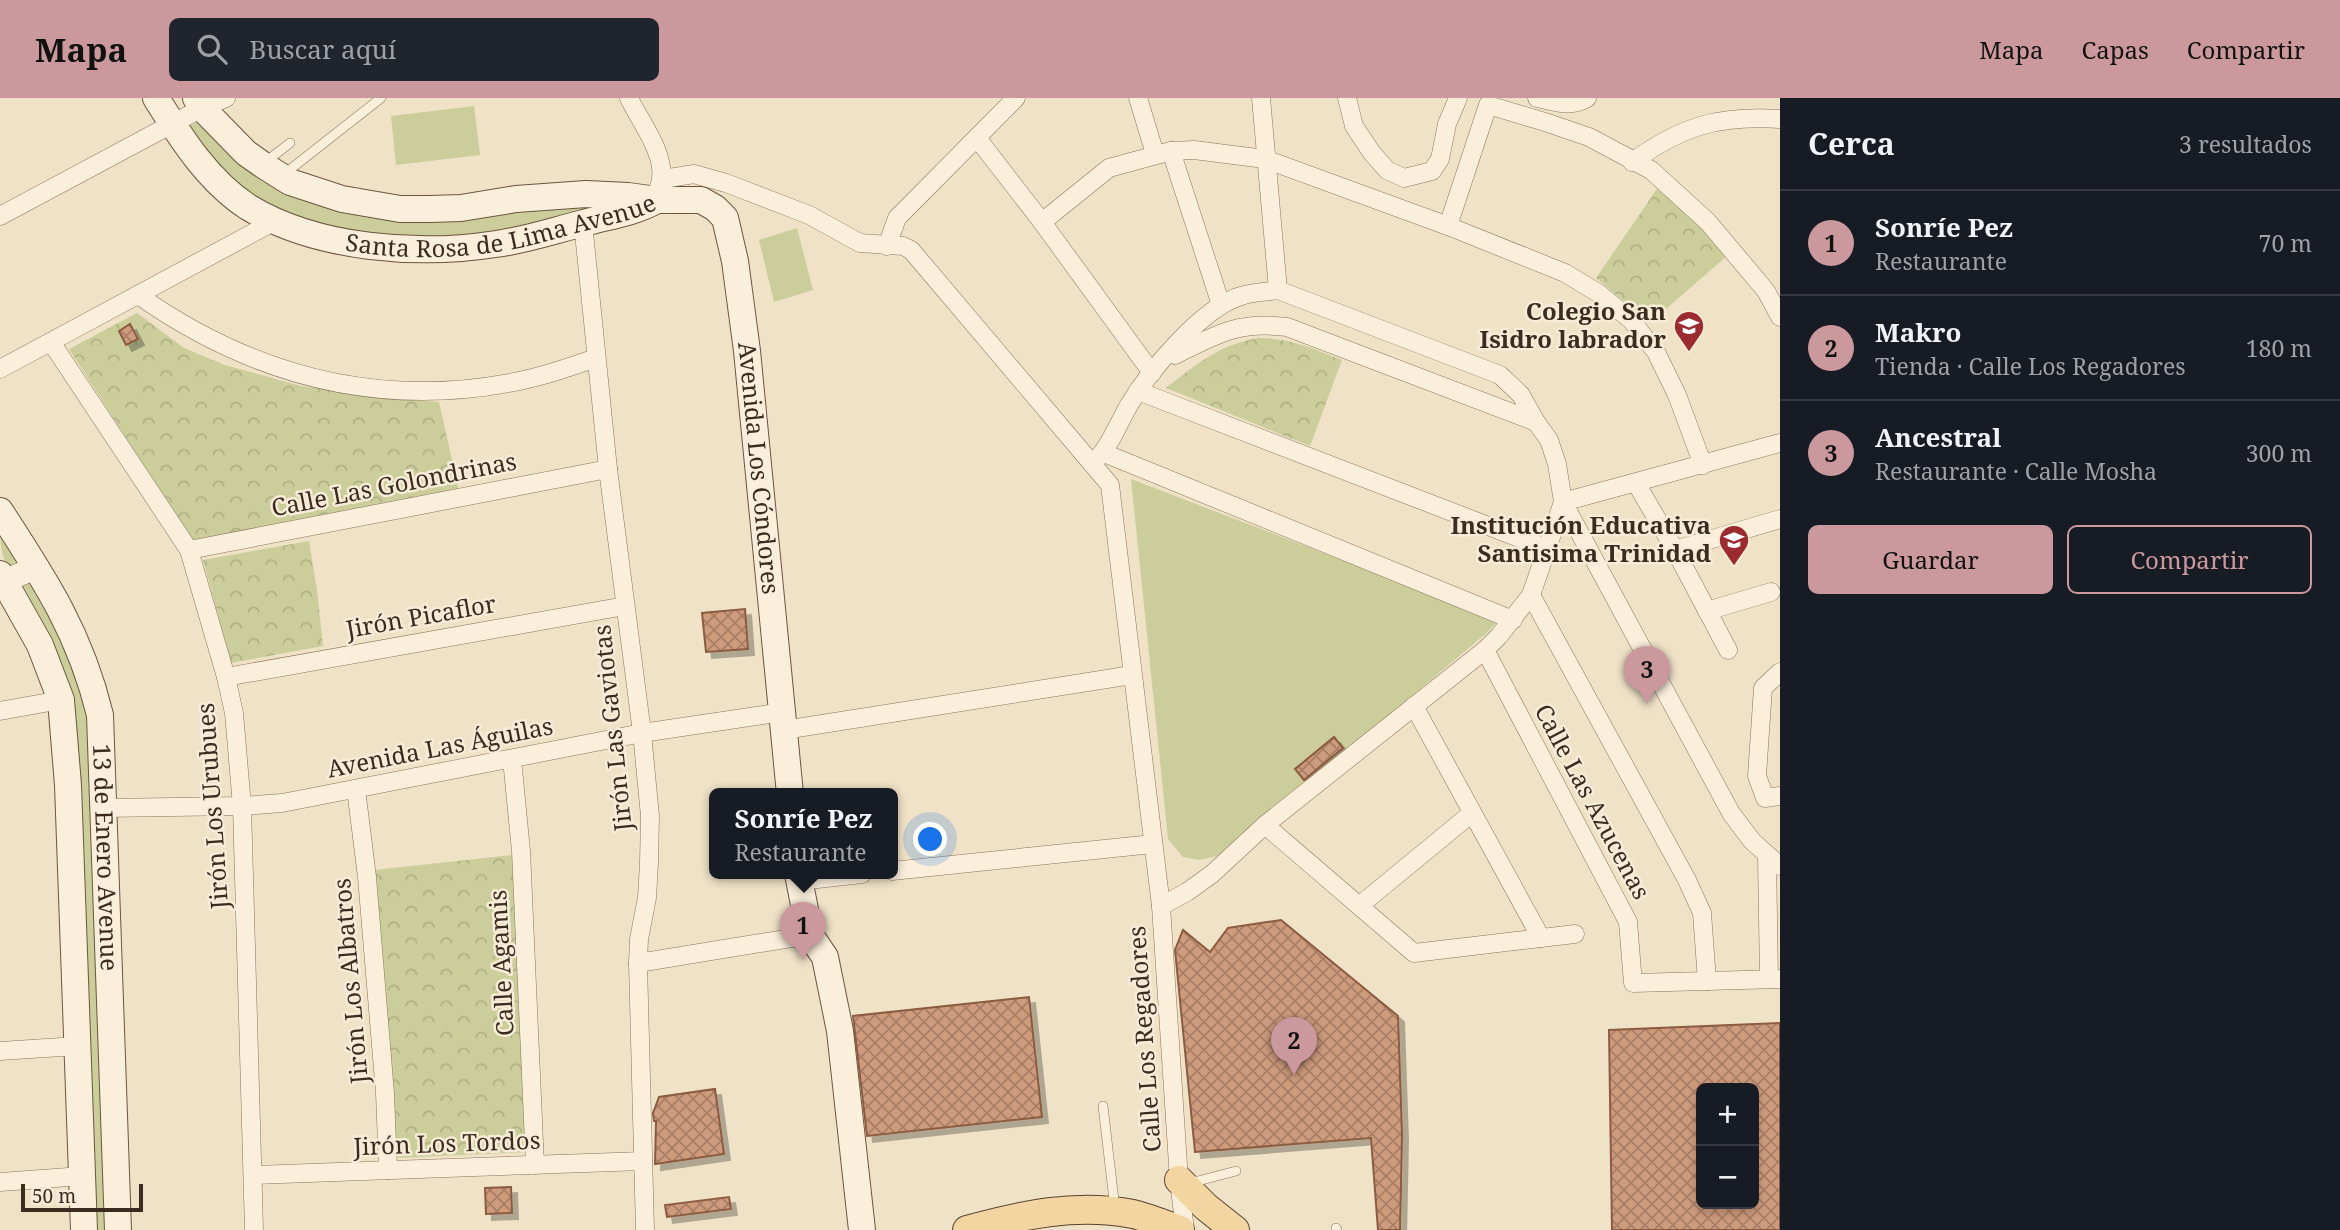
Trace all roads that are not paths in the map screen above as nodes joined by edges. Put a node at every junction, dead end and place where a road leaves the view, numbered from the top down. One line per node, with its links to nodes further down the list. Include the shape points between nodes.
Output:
1 (156, 98): 13 (main road, Santa Rosa de Lima Avenue)
2 (381, 98): 19 (lane)
3 (629, 98): 20 (street, via 661,162)
4 (1016, 98): 14 (street)
5 (1138, 98): 16 (street)
6 (1261, 98): 17 (street)
7 (1347, 98): 8 (street, via 1354,126 1372,153 1387,170 1404,178 1432,171 1440,159)
8 (1458, 98)
9 (1537, 98): 10 (street, via 1569,105)
10 (1587, 98)
11 (208, 101): 13 (street); 19 (main road, Santa Rosa de Lima Avenue, via 246,153)
12 (1780, 119): 18 (street, via 1754,117 1698,125)
13 (173, 125): 21 (street); 22 (main road, Santa Rosa de Lima Avenue, via 225,189)
14 (977, 138): 23 (street); 26 (street, via 897,218)
15 (290, 143): 19 (lane)
16 (1163, 153): 17 (street, via 1194,150); 23 (street, via 1110,168); 29 (street)
17 (1265, 159): 25 (street); 27 (street)
18 (1632, 162): 25 (street, via 1589,137 1488,105); 30 (street, via 1651,170 1708,222 1766,292)
19 (272, 171): 20 (main road, Santa Rosa de Lima Avenue, via 317,192 410,209 586,194 628,196)
20 (660, 190): 24 (main road, Santa Rosa de Lima Avenue, via 625,213); 26 (street, Calle Los Regadores, via 694,174 809,215 860,243); 63 (main road, Avenida Los Cóndores, via 702,200 726,218 747,351)
21 (0, 216)
22 (275, 221): 24 (main road, Santa Rosa de Lima Avenue, via 356,243 410,249 499,244); 28 (street)
23 (1042, 222): 33 (street)
24 (583, 223): 32 (street, Jirón Las Gaviotas)
25 (1448, 226): 39 (street, via 1565,272 1631,320 1656,352 1678,395)
26 (887, 246): 38 (street, Calle Los Regadores, via 911,250)
27 (1278, 290): 29 (street, via 1241,296); 36 (street, via 1500,375 1521,395)
28 (138, 295): 31 (street); 32 (street, via 234,351 316,379 365,387 415,391 475,388 542,375)
29 (1221, 305): 33 (street)
30 (1780, 317)
31 (51, 342): 34 (street); 46 (street, Jirón Los Urubues)
32 (596, 358): 40 (street, Jirón Las Gaviotas)
33 (1156, 368): 35 (street); 36 (street, via 1233,327 1287,327)
34 (0, 369)
35 (1138, 391): 38 (street); 45 (street)
36 (1536, 422): 42 (street, via 1549,440)
37 (1780, 443): 39 (street)
38 (1098, 458): 54 (street); 58 (street, Calle Los Regadores, via 1110,485)
39 (1703, 465): 41 (street)
40 (608, 469): 46 (street, Calle Las Golondrinas); 52 (street, Jirón Las Gaviotas)
41 (1636, 483): 42 (street); 47 (street)
42 (1563, 502): 45 (street); 74 (street, via 1731,813)
43 (0, 511): 48 (main road, 13 de Enero Avenue)
44 (1780, 519): 47 (street)
45 (1548, 548): 51 (street)
46 (189, 550): 59 (street, Jirón Los Urubues)
47 (1675, 550): 53 (street)
48 (37, 567): 49 (street); 70 (main road, 13 de Enero Avenue, via 78,643 90,677 100,715)
49 (2, 580): 60 (main road, 13 de Enero Avenue, via 40,645)
50 (1771, 592): 53 (street)
51 (1531, 595): 54 (street); 84 (street, via 1698,902 1703,913)
52 (625, 606): 59 (street, Jirón Picaflor); 64 (street, Jirón Las Gaviotas)
53 (1707, 611): 56 (street)
54 (1513, 620): 55 (street)
55 (1485, 650): 61 (street); 84 (street, Calle Las Azucenas, via 1628,922 1633,983)
56 (1727, 650)
57 (1780, 672): 68 (street, via 1763,688 1757,776 1765,798)
58 (1132, 675): 63 (street, Avenida Las Águilas); 73 (street, Calle Los Regadores)
59 (226, 677): 69 (street, Jirón Los Urubues, via 234,713)
60 (61, 701): 62 (street); 85 (main road, 13 de Enero Avenue)
61 (1414, 706): 71 (street); 72 (street)
62 (0, 711)
63 (783, 721): 64 (street, Avenida Las Águilas); 66 (main road, Avenida Los Cóndores)
64 (642, 733): 65 (street, Avenida Las Águilas); 82 (street, Jirón Las Gaviotas, via 650,816)
65 (512, 759): 67 (street, Avenida Las Águilas); 89 (street, Calle Agamis, via 521,851)
66 (789, 788)
67 (355, 789): 69 (street, Avenida Las Águilas); 90 (street, Jirón Los Albatros, via 367,877)
68 (1780, 796)
69 (242, 806): 70 (street, Avenida Las Águilas); 92 (street, Jirón Los Urubues)
70 (104, 808): 98 (main road, 13 de Enero Avenue)
71 (1472, 813): 78 (street); 81 (street)
72 (1265, 825): 77 (street, via 1212,874); 78 (street)
73 (1153, 844): 75 (street); 77 (street, Calle Los Regadores)
74 (1774, 861): 83 (street)
75 (898, 870)
76 (799, 879): 80 (main road)
77 (1161, 906): 94 (street, Calle Los Regadores)
78 (1359, 906): 81 (street, via 1414,953)
79 (1576, 934): 81 (street)
80 (810, 935): 82 (street); 101 (main road, via 825,957 840,1031)
81 (1541, 938)
82 (638, 963): 88 (street, Jirón Las Gaviotas)
83 (1774, 979): 84 (street)
84 (1707, 981)
85 (77, 1046): 86 (street); 93 (main road, 13 de Enero Avenue)
86 (0, 1051)
87 (1103, 1106): 96 (lane)
88 (643, 1161): 89 (street, Jirón Los Tordos); 100 (street, Jirón Las Gaviotas)
89 (535, 1165): 90 (street, Jirón Los Tordos)
90 (388, 1170): 92 (street, Jirón Los Tordos)
91 (1236, 1171): 94 (lane, via 1198,1181)
92 (253, 1175): 99 (street, Jirón Los Urubues)
93 (82, 1176): 95 (street); 97 (main road, 13 de Enero Avenue)
94 (1179, 1180): 104 (street, Calle Los Regadores); 105 (main road)
95 (0, 1182)
96 (1115, 1211): 102 (main road, via 1047,1211); 103 (main road)
97 (84, 1230)
98 (118, 1230)
99 (254, 1230)
100 (645, 1230)
101 (862, 1230)
102 (967, 1230)
103 (1180, 1230)
104 (1185, 1230)
105 (1235, 1230)

